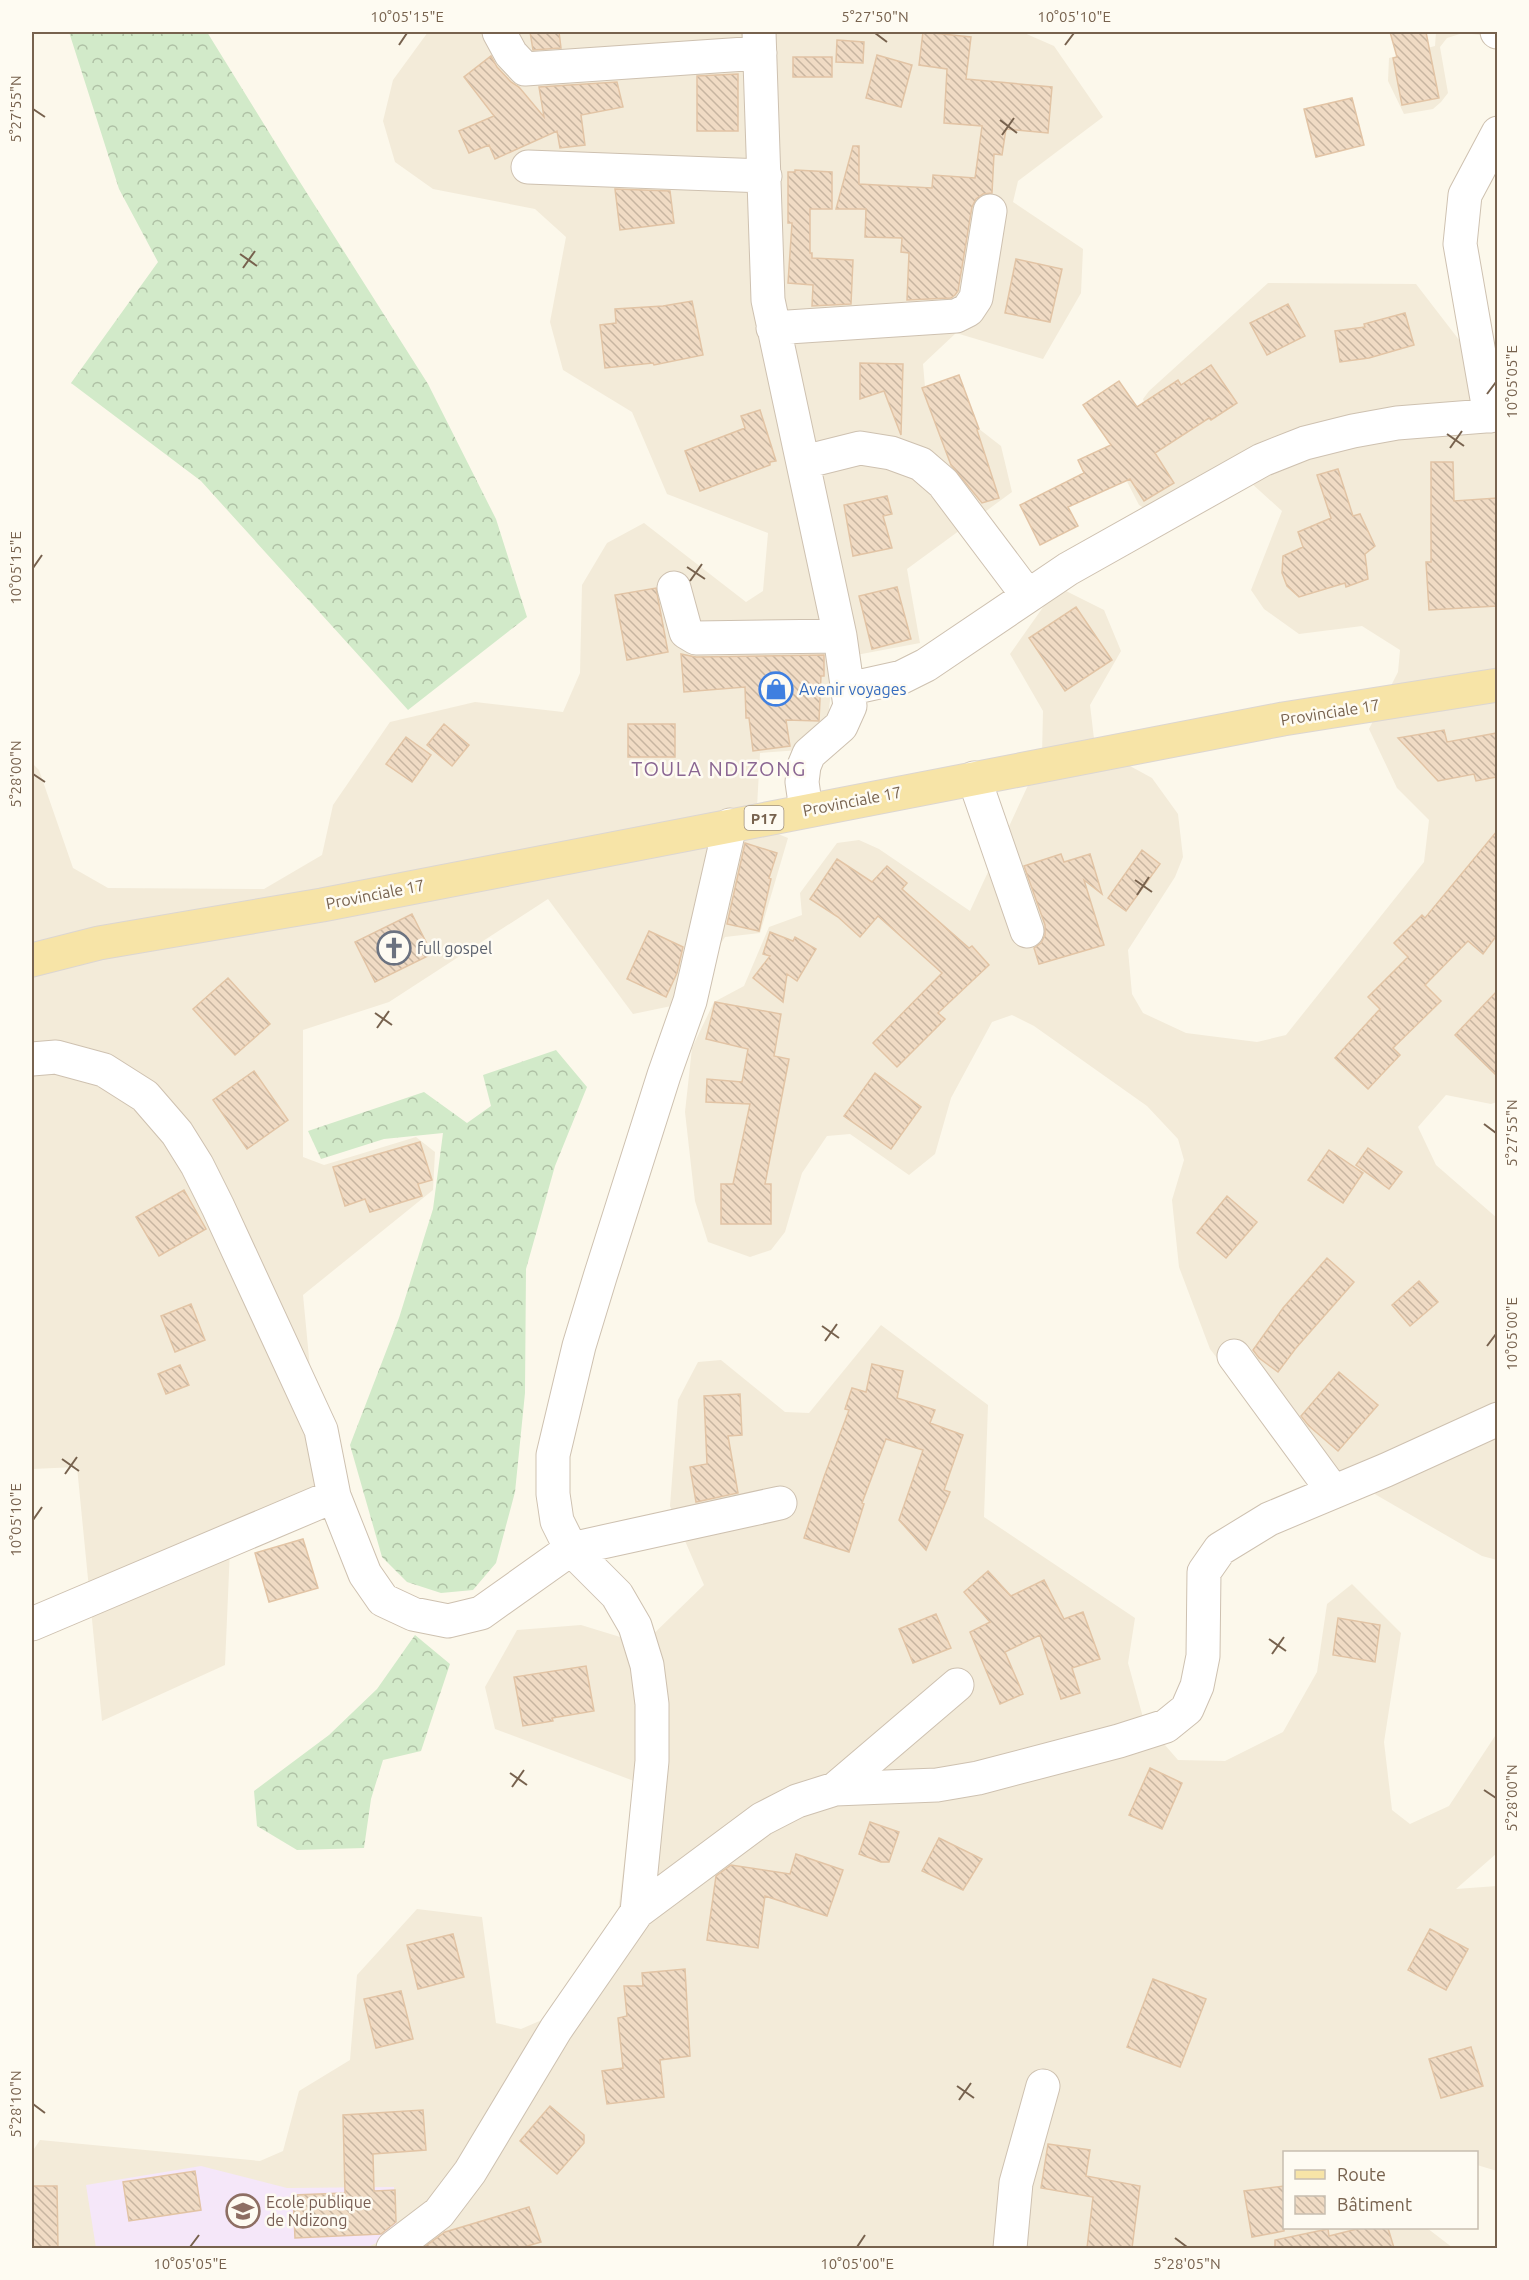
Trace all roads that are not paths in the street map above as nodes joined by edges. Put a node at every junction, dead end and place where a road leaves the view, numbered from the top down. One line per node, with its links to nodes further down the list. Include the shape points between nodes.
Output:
1 (499, 32): 2 (street, via 525,69)
2 (759, 42): 5 (street)
3 (1497, 134): 8 (street, via 1465,195 1460,244)
4 (528, 167): 5 (street)
5 (765, 176): 7 (street, via 768,300)
6 (990, 211): 7 (street, via 976,298 968,310 956,316)
7 (773, 328): 9 (street)
8 (1494, 416): 11 (street, via 1397,423 1305,443 1262,460 1068,569)
9 (804, 462): 11 (street, via 860,448 891,453 921,464 943,483); 12 (street)
10 (674, 588): 12 (street, via 686,632 696,638)
11 (1028, 596): 14 (street, via 926,665 902,677)
12 (840, 636): 14 (street)
13 (1497, 684): 15 (main road, Provinciale 17 / P17, via 1283,719)
14 (848, 689): 16 (street, via 850,706 841,726 809,754 804,766 801,782)
15 (974, 778): 16 (main road, Provinciale 17 / P17); 18 (street)
16 (806, 810): 17 (main road, Provinciale 17 / P17)
17 (730, 825): 19 (main road, Provinciale 17 / P17, via 322,905 99,943); 26 (street, via 690,1001 590,1311 553,1455 557,1521)
18 (1027, 931)
19 (32, 960)
20 (32, 1059): 24 (street, via 56,1057 104,1070 145,1096 177,1133 218,1207 321,1430)
21 (1234, 1356): 23 (street)
22 (1497, 1419): 23 (street)
23 (1333, 1491): 29 (street, via 1269,1519 1220,1549 1209,1564 1204,1572 1203,1656 1197,1686 1187,1709 1166,1726 978,1778 937,1785)
24 (334, 1496): 26 (street, via 365,1574 384,1600 412,1614 448,1620 481,1613); 27 (street)
25 (780, 1503): 26 (street)
26 (571, 1549): 30 (street, via 618,1595 635,1626 647,1665 652,1761)
27 (32, 1624)
28 (957, 1685): 29 (street)
29 (835, 1789): 30 (street, via 797,1801 762,1819)
30 (637, 1912): 32 (street, via 556,2029 471,2172 439,2213)
31 (1043, 2086): 33 (street, via 1016,2183)
32 (393, 2248)
33 (1010, 2248)

